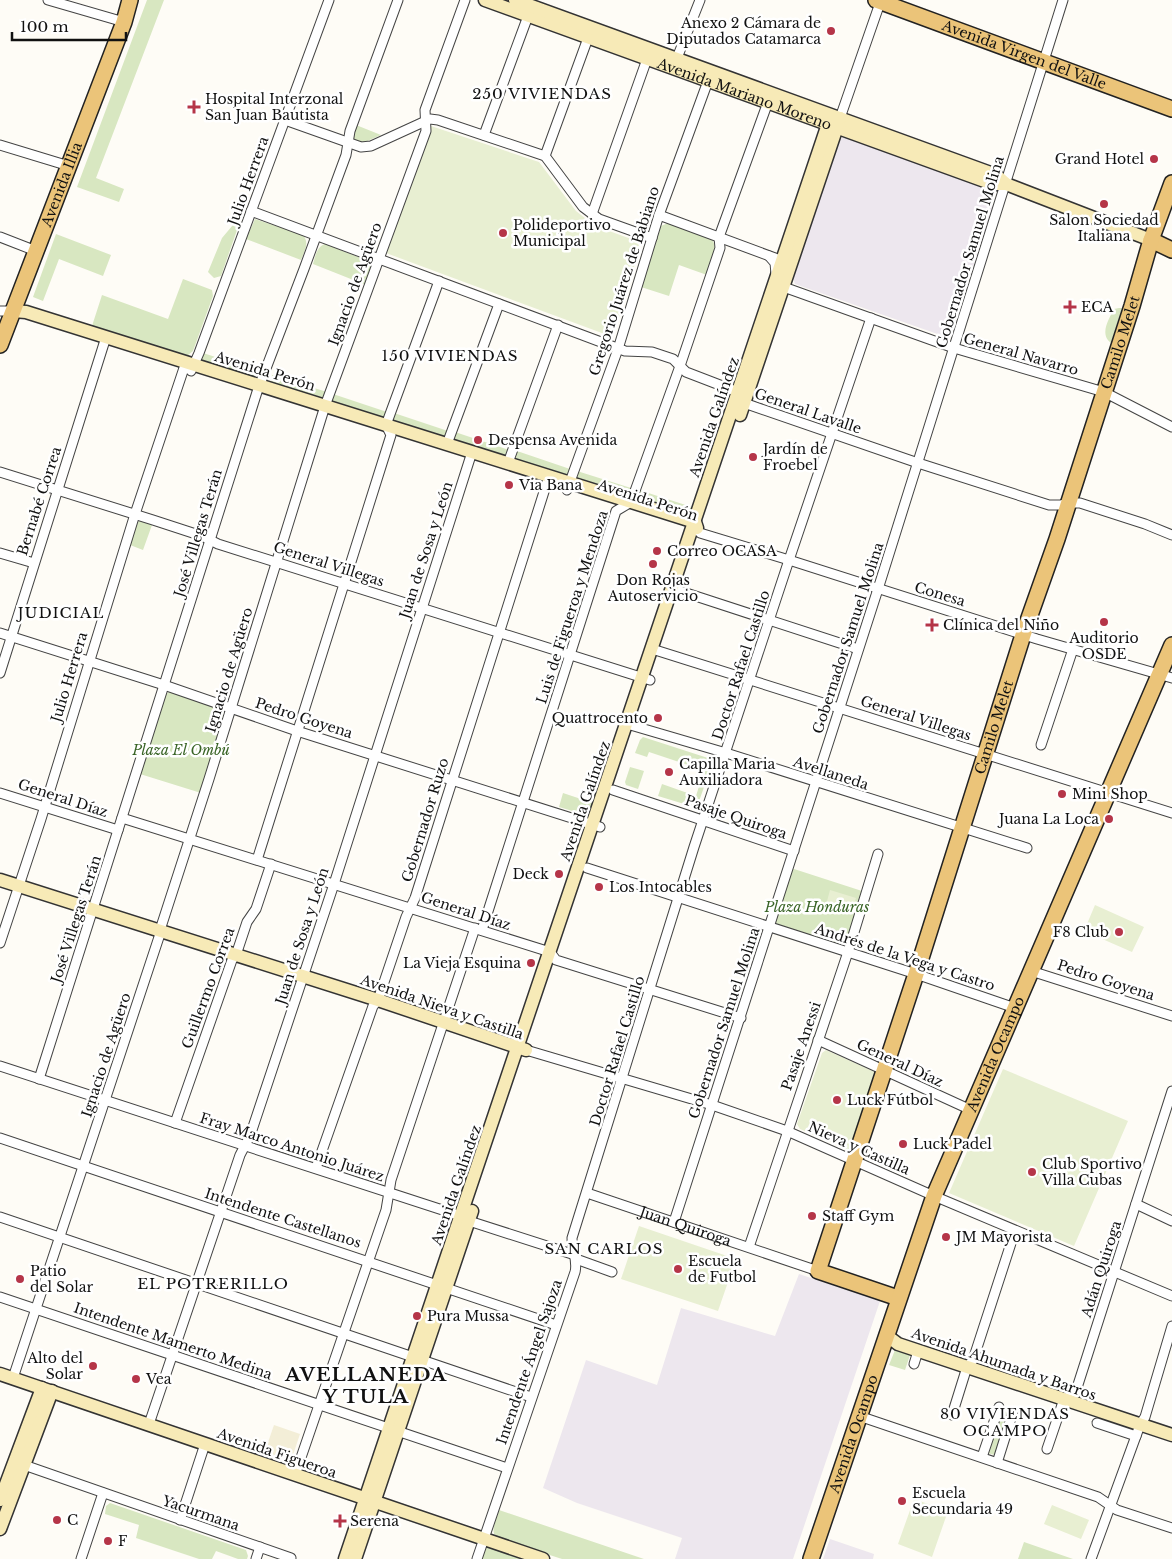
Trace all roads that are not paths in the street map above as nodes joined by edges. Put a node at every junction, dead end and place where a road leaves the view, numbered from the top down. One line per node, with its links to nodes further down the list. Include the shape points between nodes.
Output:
1 (48, 0): 13 (street)
2 (130, 0): 13 (main road, Avenida Illia)
3 (136, 0): 13 (main road, Avenida Illia)
4 (329, 0): 21 (street, Julio Herrera)
5 (398, 0): 25 (street, José Villegas Terán)
6 (465, 0): 22 (street, Ignacio de Agüero, via 425,110)
7 (485, 0): 12 (main road, Avenida Mariano Moreno)
8 (515, 0): 15 (main road, Avenida Mariano Moreno)
9 (700, 0): 15 (street)
10 (1063, 0): 17 (street, Gobernador Samuel Molina)
11 (879, 1): 17 (main road, Avenida Virgen del Valle); 23 (street, Avenida Galíndez)
12 (528, 16): 14 (main road, Avenida Mariano Moreno); 24 (street)
13 (124, 22): 28 (main road, Avenida Illia)
14 (588, 38): 16 (main road, Avenida Mariano Moreno); 27 (street)
15 (677, 58): 23 (main road, Avenida Mariano Moreno)
16 (647, 59): 18 (main road, Avenida Mariano Moreno); 32 (street)
17 (1044, 61): 20 (main road, Avenida Virgen del Valle); 30 (street, Gobernador Samuel Molina)
18 (708, 81): 19 (main road, Avenida Mariano Moreno); 33 (street, Gregorio Juárez de Babiano)
19 (768, 102): 23 (main road, Avenida Mariano Moreno); 36 (street, Luis de Figueroa y Mendoza)
20 (1172, 109)
21 (285, 120): 25 (street); 31 (street, Julio Herrera)
22 (425, 122): 24 (street, via 438,120); 25 (street, via 371,146); 42 (street, Ignacio de Agüero, via 426,131)
23 (835, 123): 30 (main road, Avenida Mariano Moreno, via 996,175); 43 (main road, Avenida Galíndez); 45 (main road, Avenida Galíndez)
24 (484, 136): 27 (street)
25 (348, 143): 34 (street, José Villegas Terán)
26 (0, 145): 28 (street)
27 (544, 156): 32 (street)
28 (69, 166): 40 (main road, Avenida Illia)
29 (1172, 183): 38 (main road, Camilo Melet)
30 (1006, 184): 38 (main road, Avenida Mariano Moreno); 52 (street, Gobernador Samuel Molina)
31 (251, 211): 34 (street, General Lavalle); 55 (street, Julio Herrera)
32 (592, 214): 37 (street)
33 (659, 215): 36 (street); 37 (street, Gregorio Juárez de Babiano)
34 (316, 236): 42 (street, General Lavalle); 56 (street, José Villegas Terán)
35 (0, 237): 40 (street)
36 (719, 237): 41 (street); 54 (street, Luis de Figueroa y Mendoza, via 718,255)
37 (652, 238): 53 (street, Gregorio Juárez de Babiano)
38 (1151, 240): 39 (main road, Avenida Mariano Moreno); 57 (main road, Camilo Melet)
39 (1172, 250)
40 (36, 251): 47 (main road, Avenida Illia)
41 (769, 256): 43 (street); 45 (street, via 775,263)
42 (378, 259): 44 (street, General Lavalle); 59 (street, Ignacio de Agüero)
43 (782, 261): 45 (main road, Avenida Galíndez)
44 (439, 281): 46 (street, General Lavalle); 61 (street)
45 (779, 285): 48 (street, General Navarro); 58 (main road, Avenida Galíndez)
46 (499, 304): 49 (street, General Lavalle); 63 (street)
47 (7, 311): 50 (main road, Avenida Perón); 51 (main road, Avenida Illia)
48 (871, 318): 52 (street, General Navarro); 62 (street, Doctor Rafael Castillo)
49 (558, 325): 53 (street, General Lavalle); 65 (street)
50 (104, 340): 55 (main road, Avenida Perón); 70 (street, Bernabé Correa)
51 (0, 345)
52 (954, 348): 57 (street, General Navarro); 66 (street, Gobernador Samuel Molina)
53 (618, 349): 54 (street, General Lavalle, via 652,352 673,359); 69 (street, Gregorio Juárez de Babiano)
54 (680, 366): 58 (street, General Lavalle, via 686,372); 72 (street, Luis de Figueroa y Mendoza)
55 (188, 367): 56 (main road, Avenida Perón); 73 (street, Julio Herrera)
56 (258, 389): 59 (main road, Avenida Perón); 76 (street, José Villegas Terán)
57 (1104, 392): 60 (street, General Navarro); 71 (main road, Camilo Melet)
58 (741, 398): 62 (street, General Lavalle); 74 (main road, Avenida Galíndez)
59 (324, 410): 61 (main road, Avenida Perón); 79 (street, Ignacio de Agüero)
60 (1172, 427)
61 (389, 430): 63 (main road, Avenida Perón); 64 (main road, Avenida Perón); 81 (street)
62 (833, 434): 66 (street, General Lavalle); 78 (street, Doctor Rafael Castillo)
63 (448, 444): 64 (main road, Avenida Perón)
64 (470, 456): 65 (main road, Avenida Perón); 68 (main road, Avenida Perón); 84 (street, Juan de Sosa y León)
65 (508, 463): 68 (main road, Avenida Perón)
66 (918, 463): 71 (street, General Lavalle, via 1049,505); 82 (street, Gobernador Samuel Molina)
67 (0, 472): 70 (street, General Villegas)
68 (547, 480): 69 (main road, Avenida Perón); 86 (street, Gobernador Ruzo)
69 (568, 486): 72 (main road, Avenida Perón)
70 (57, 491): 73 (street, General Villegas); 80 (street, Bernabé Correa)
71 (1068, 503): 75 (street, General Lavalle, via 1090,506); 88 (main road, Camilo Melet)
72 (626, 505): 74 (main road, Avenida Perón); 94 (street, Luis de Figueroa y Mendoza, via 616,511)
73 (135, 514): 76 (street, General Villegas); 95 (street, Julio Herrera)
74 (696, 528): 78 (street, Conesa); 83 (main road, Avenida Galíndez); 92 (main road, Avenida Galíndez)
75 (1172, 536)
76 (210, 540): 79 (street, General Villegas); 100 (street, José Villegas Terán)
77 (0, 553): 80 (street)
78 (789, 560): 82 (street, Conesa); 85 (street, Doctor Rafael Castillo)
79 (277, 562): 81 (street, General Villegas); 101 (street, Ignacio de Agüero)
80 (34, 563): 89 (street, Bernabé Correa)
81 (345, 584): 84 (street, General Villegas); 104 (street)
82 (878, 589): 88 (street, Conesa); 91 (street, Gobernador Samuel Molina)
83 (680, 591): 85 (street); 92 (main road, Avenida Galíndez)
84 (421, 608): 86 (street, General Villegas); 108 (street, Juan de Sosa y León)
85 (769, 621): 91 (street); 99 (street, Doctor Rafael Castillo)
86 (498, 632): 94 (street, General Villegas); 109 (street, Gobernador Ruzo)
87 (0, 633): 89 (street, Pedro Goyena)
88 (1023, 635): 93 (street, Conesa); 107 (main road, Camilo Melet)
89 (12, 637): 95 (street, Pedro Goyena); 96 (street, Bernabé Correa)
90 (1172, 644): 97 (main road, Avenida Ocampo)
91 (858, 649): 102 (street, Gobernador Samuel Molina)
92 (656, 650): 98 (main road, Avenida Galíndez); 99 (street, General Villegas)
93 (1073, 650): 97 (street, Conesa); 105 (street)
94 (569, 655): 98 (street, General Villegas); 114 (street, Luis de Figueroa y Mendoza)
95 (89, 661): 100 (street, Pedro Goyena); 115 (street, Julio Herrera)
96 (0, 673)
97 (1166, 676): 113 (main road, Avenida Ocampo)
98 (646, 679): 103 (main road, Avenida Galíndez)
99 (750, 680): 102 (street, General Villegas); 106 (street, Doctor Rafael Castillo)
100 (164, 685): 101 (street, Pedro Goyena); 117 (street, José Villegas Terán)
101 (231, 708): 104 (street, Pedro Goyena); 122 (street, Ignacio de Agüero)
102 (839, 708): 107 (street, General Villegas); 110 (street, Gobernador Samuel Molina)
103 (631, 725): 106 (street, Avellaneda); 111 (main road, Avenida Galíndez); 119 (main road, Avenida Galíndez)
104 (297, 732): 108 (street, Pedro Goyena); 126 (street)
105 (1042, 745)
106 (726, 753): 110 (street, Avellaneda); 118 (street, Doctor Rafael Castillo)
107 (985, 754): 113 (street, General Villegas); 120 (main road, Camilo Melet)
108 (376, 756): 109 (street, Pedro Goyena); 130 (street, Juan de Sosa y León)
109 (452, 781): 114 (street, Pedro Goyena); 134 (street, Gobernador Ruzo)
110 (816, 782): 120 (street, Avellaneda); 124 (street, Gobernador Samuel Molina)
111 (613, 790): 118 (street, Pasaje Quiroga); 119 (main road, Avenida Galíndez)
112 (0, 793): 115 (street, General Díaz)
113 (1108, 793): 116 (street, General Villegas); 143 (main road, Avenida Ocampo)
114 (524, 803): 119 (street, Pedro Goyena); 137 (street, Luis de Figueroa y Mendoza)
115 (44, 806): 121 (street, General Díaz); 132 (street, Julio Herrera)
116 (1172, 813)
117 (122, 818): 121 (street, José Villegas Terán); 122 (street, General Díaz)
118 (703, 820): 124 (street, Pasaje Quiroga); 133 (street, Doctor Rafael Castillo)
119 (597, 826): 128 (main road, Avenida Galíndez); 141 (main road, Avenida Galíndez)
120 (962, 828): 123 (street, Avellaneda); 144 (main road, Camilo Melet)
121 (118, 830): 135 (street, José Villegas Terán)
122 (190, 839): 126 (street, General Díaz); 138 (street, Ignacio de Agüero)
123 (1027, 848)
124 (794, 851): 136 (street, Gobernador Samuel Molina)
125 (878, 854): 140 (street, Pasaje Anessi)
126 (257, 860): 127 (street, General Díaz)
127 (271, 864): 130 (street, General Díaz); 142 (street, Guillermo Correa, via 256,909 247,922)
128 (587, 868): 133 (street, Andrés de la Vega y Castro); 141 (main road, Avenida Galíndez)
129 (0, 880): 132 (main road, Avenida Nieva y Castilla)
130 (334, 884): 134 (street, General Díaz); 145 (street, Juan de Sosa y León)
131 (0, 888): 132 (main road, Avenida Nieva y Castilla)
132 (18, 889): 135 (main road, Avenida Nieva y Castilla); 139 (street, Julio Herrera)
133 (679, 897): 136 (street, Andrés de la Vega y Castro); 146 (street, Doctor Rafael Castillo)
134 (410, 908): 137 (street, General Díaz); 147 (street, Gobernador Ruzo)
135 (92, 913): 138 (main road, Avenida Nieva y Castilla); 156 (street, José Villegas Terán)
136 (769, 927): 140 (street, Andrés de la Vega y Castro); 150 (street, Gobernador Samuel Molina)
137 (479, 929): 141 (street, General Díaz); 151 (street, Luis de Figueroa y Mendoza)
138 (160, 934): 142 (main road, Avenida Nieva y Castilla); 159 (street, Ignacio de Agüero)
139 (0, 943)
140 (848, 952): 144 (street, Andrés de la Vega y Castro); 152 (street, Pasaje Anessi)
141 (553, 956): 146 (street, General Díaz); 153 (main road, Avenida Galíndez)
142 (234, 958): 145 (main road, Avenida Nieva y Castilla); 162 (street, Guillermo Correa)
143 (1031, 971): 148 (main road, Avenida Ocampo); 149 (street, Pedro Goyena)
144 (916, 974): 148 (street, Andrés de la Vega y Castro); 155 (main road, Camilo Melet)
145 (303, 980): 147 (main road, Avenida Nieva y Castilla); 165 (street, Juan de Sosa y León)
146 (651, 989): 150 (street, General Díaz); 157 (street, Doctor Rafael Castillo)
147 (375, 1003): 151 (main road, Avenida Nieva y Castilla); 168 (street, Gobernador Ruzo)
148 (1015, 1008): 161 (main road, Avenida Ocampo)
149 (1172, 1016)
150 (741, 1018): 160 (street, Gobernador Samuel Molina)
151 (444, 1026): 153 (main road, Avenida Nieva y Castilla); 170 (street, Luis de Figueroa y Mendoza)
152 (818, 1040): 155 (street, General Díaz); 163 (street, Pasaje Anessi)
153 (520, 1049): 157 (street, Nieva y Castilla); 175 (main road, Avenida Galíndez)
154 (0, 1066): 156 (street, Fray Marco Antonio Juárez)
155 (885, 1070): 161 (street, General Díaz); 166 (main road, Camilo Melet)
156 (39, 1079): 159 (street, Fray Marco Antonio Juárez)
157 (622, 1079): 160 (street, Nieva y Castilla); 169 (street, Doctor Rafael Castillo)
158 (1172, 1091): 172 (street, Adán Quiroga)
159 (106, 1100): 162 (street, Fray Marco Antonio Juárez); 167 (street, Ignacio de Agüero)
160 (712, 1105): 163 (street, Nieva y Castilla); 177 (street, Gobernador Samuel Molina)
161 (971, 1110): 171 (main road, Avenida Ocampo)
162 (175, 1123): 165 (street, Fray Marco Antonio Juárez)
163 (787, 1132): 166 (street, Nieva y Castilla); 181 (street, Pasaje Anessi)
164 (0, 1138): 167 (street, Intendente Castellanos)
165 (245, 1145): 168 (street, Fray Marco Antonio Juárez); 173 (street, Juan de Sosa y León)
166 (854, 1161): 171 (street, Nieva y Castilla); 185 (main road, Camilo Melet)
167 (84, 1166): 173 (street, Intendente Castellanos); 179 (street, Ignacio de Agüero)
168 (316, 1168): 170 (street, Fray Marco Antonio Juárez)
169 (587, 1193): 177 (street, Juan Quiroga); 180 (street, Intendente Ángel Sajoza)
170 (389, 1194): 175 (street, Fray Marco Antonio Juárez); 184 (street, Luis de Figueroa y Mendoza)
171 (934, 1196): 178 (street, Nieva y Castilla); 192 (main road, Avenida Ocampo)
172 (1136, 1204): 176 (street); 187 (street, Adán Quiroga)
173 (220, 1212): 184 (street, Intendente Castellanos); 188 (street, Juan de Sosa y León)
174 (0, 1217): 179 (street)
175 (465, 1219): 182 (street, Fray Marco Antonio Juárez); 189 (main road, Avenida Galíndez)
176 (1172, 1221)
177 (674, 1222): 181 (street, Juan Quiroga)
178 (1016, 1230): 187 (street, Nieva y Castilla); 202 (street)
179 (60, 1238): 188 (street); 193 (street, Ignacio de Agüero)
180 (572, 1238): 182 (street); 183 (street, Intendente Ángel Sajoza)
181 (749, 1247): 185 (street, Juan Quiroga)
182 (557, 1249): 183 (street, Fray Marco Antonio Juárez)
183 (575, 1257): 186 (street, Fray Marco Antonio Juárez); 194 (street, Intendente Ángel Sajoza, via 577,1266)
184 (368, 1261): 189 (street, Intendente Castellanos); 196 (street, Luis de Figueroa y Mendoza)
185 (818, 1271): 192 (main road, Juan Quiroga)
186 (612, 1272)
187 (1114, 1272): 190 (street, Nieva y Castilla); 207 (street, Adán Quiroga)
188 (196, 1284): 196 (street); 199 (street, Juan de Sosa y León)
189 (442, 1287): 194 (street, Intendente Castellanos); 200 (main road, Avenida Galíndez)
190 (1172, 1296)
191 (0, 1297): 193 (street, Intendente Mamerto Medina)
192 (898, 1298): 197 (main road, Avenida Ocampo)
193 (36, 1309): 199 (street, Intendente Mamerto Medina); 204 (street, Ignacio de Agüero)
194 (556, 1325): 206 (street, Intendente Ángel Sajoza)
195 (1172, 1326): 215 (street)
196 (344, 1333): 200 (street); 208 (street, Luis de Figueroa y Mendoza)
197 (886, 1335): 198 (main road, Avenida Ahumada y Barros, via 898,1344); 202 (main road, Avenida Ahumada y Barros, via 900,1336); 212 (main road, Avenida Ocampo)
198 (918, 1351): 201 (street); 202 (main road, Avenida Ahumada y Barros)
199 (172, 1354): 208 (street, Intendente Mamerto Medina); 214 (street, Juan de Sosa y León)
200 (418, 1358): 206 (street); 217 (main road, Avenida Galíndez)
201 (914, 1364)
202 (970, 1364): 207 (main road, Avenida Ahumada y Barros); 211 (street)
203 (0, 1374): 204 (main road, Avenida Figueroa)
204 (13, 1378): 205 (main road, Avenida Figueroa)
205 (47, 1390): 214 (main road, Avenida Figueroa); 223 (main road); 227 (main road)
206 (531, 1397): 224 (street, Intendente Ángel Sajoza)
207 (1069, 1397): 215 (main road, Avenida Ahumada y Barros); 220 (street, Adán Quiroga)
208 (319, 1405): 217 (street, Intendente Mamerto Medina); 225 (street, Luis de Figueroa y Mendoza)
209 (999, 1407): 221 (street)
210 (1013, 1412): 222 (street)
211 (952, 1415)
212 (859, 1416): 221 (street); 242 (main road, Avenida Ocampo)
213 (1097, 1423): 215 (street)
214 (148, 1424): 219 (main road, Avenida Figueroa)
215 (1140, 1426): 216 (main road, Avenida Ahumada y Barros); 218 (main road, Avenida Ahumada y Barros); 229 (street)
216 (1172, 1426)
217 (394, 1430): 224 (street, Intendente Mamerto Medina); 228 (main road, Avenida Galíndez)
218 (1172, 1434)
219 (205, 1444): 225 (main road, Avenida Figueroa); 230 (street)
220 (1047, 1449)
221 (982, 1457): 222 (street)
222 (996, 1463): 229 (street, via 1098,1497)
223 (24, 1465): 226 (street, Yacurmana); 232 (main road)
224 (507, 1468): 233 (street, Intendente Ángel Sajoza)
225 (296, 1475): 228 (main road, Avenida Figueroa)
226 (103, 1493): 230 (street, Yacurmana); 236 (street)
227 (0, 1500)
228 (370, 1501): 233 (main road, Avenida Figueroa); 238 (main road); 239 (main road)
229 (1110, 1505): 231 (street); 243 (street)
230 (180, 1520): 234 (street, Yacurmana)
231 (1172, 1528)
232 (0, 1529)
233 (484, 1538): 240 (street, Intendente Ángel Sajoza); 241 (main road, Avenida Figueroa)
234 (260, 1547): 235 (street, Yacurmana); 237 (street)
235 (291, 1558)
236 (81, 1559)
237 (256, 1559)
238 (345, 1559)
239 (355, 1559)
240 (477, 1559)
241 (543, 1559)
242 (811, 1559)
243 (1091, 1559)

